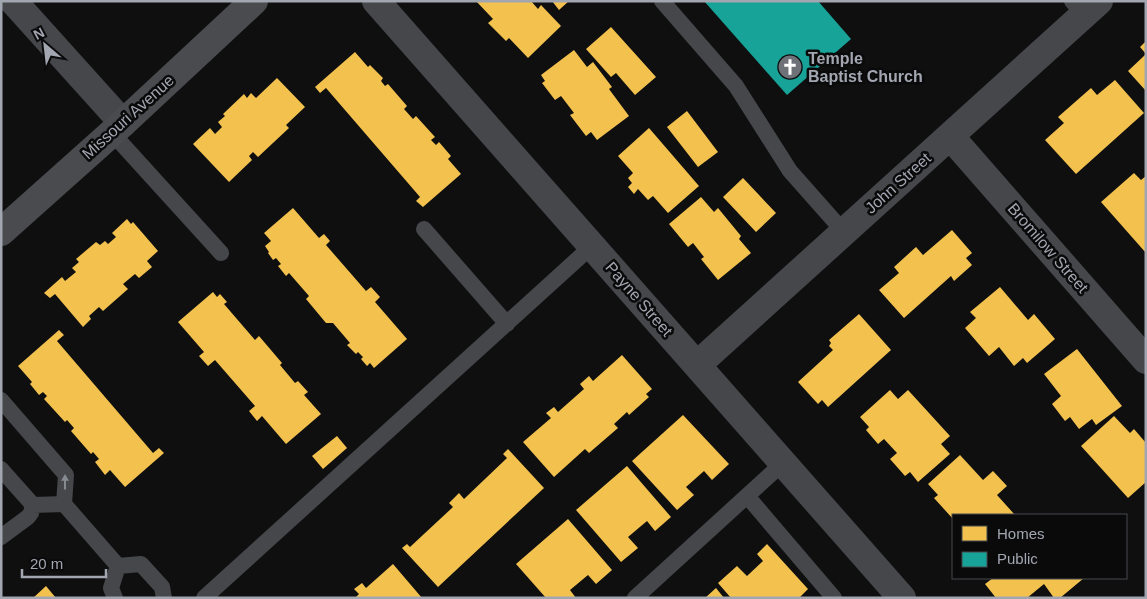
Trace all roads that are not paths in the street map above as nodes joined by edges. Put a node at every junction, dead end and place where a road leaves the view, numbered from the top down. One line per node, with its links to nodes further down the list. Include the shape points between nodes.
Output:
1 (12, 1): 6 (street)
2 (254, 1): 6 (main road, Missouri Avenue)
3 (376, 1): 11 (street, Payne Street)
4 (662, 1): 10 (lane, via 736,86 790,171)
5 (1085, 6): 7 (street, John Street)
6 (117, 128): 9 (main road, Missouri Avenue); 12 (lane)
7 (950, 136): 10 (street, John Street); 14 (street, Bromilow Street)
8 (424, 229): 13 (lane)
9 (1, 232)
10 (844, 232): 15 (street, John Street)
11 (592, 246): 13 (lane); 15 (street, Payne Street)
12 (221, 253)
13 (507, 324): 26 (lane)
14 (1146, 360)
15 (697, 365): 17 (street, Payne Street)
16 (1, 400): 20 (lane, one-way to 16, via 66,475)
17 (783, 463): 19 (lane); 29 (street, Payne Street)
18 (1, 469): 21 (lane)
19 (747, 496): 27 (lane); 28 (lane)
20 (64, 504): 21 (lane); 23 (lane)
21 (33, 505): 22 (lane, via 28,517)
22 (1, 537)
23 (118, 566): 24 (lane, via 111,588); 25 (lane, via 142,564 162,587)
24 (116, 598)
25 (164, 598)
26 (204, 598)
27 (634, 598)
28 (834, 598)
29 (902, 598)

